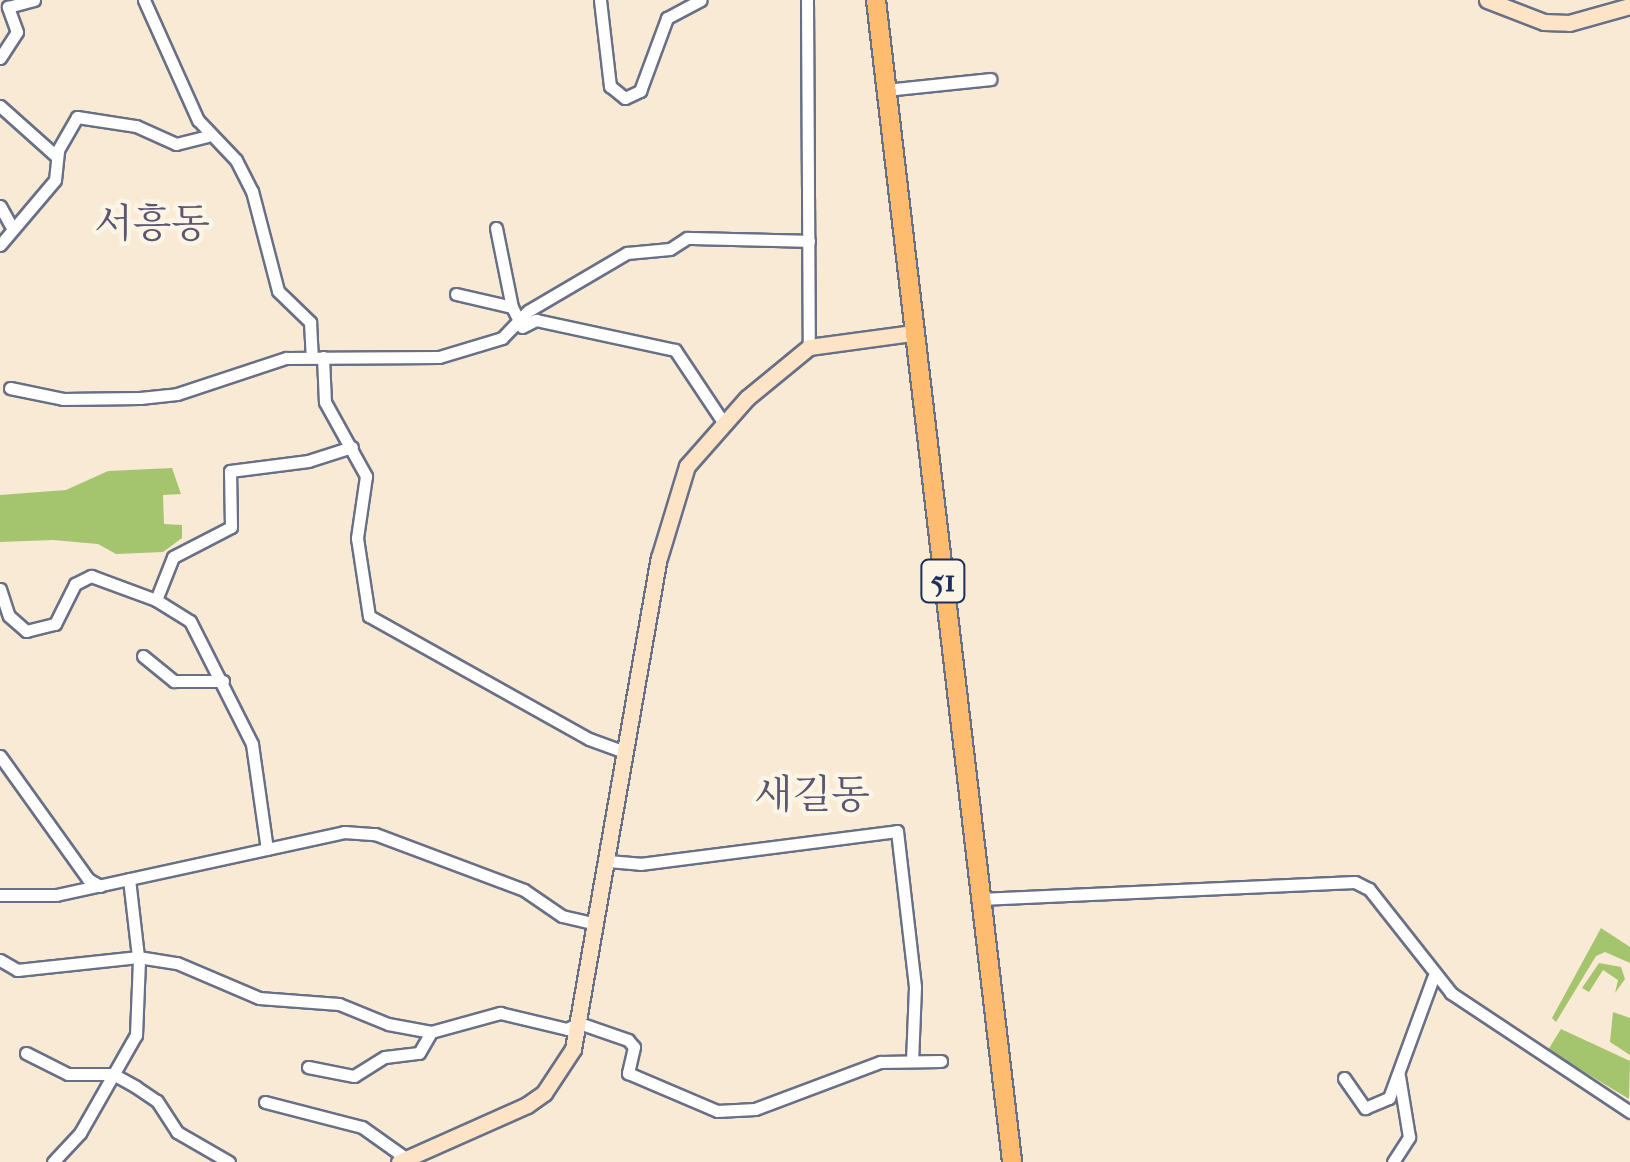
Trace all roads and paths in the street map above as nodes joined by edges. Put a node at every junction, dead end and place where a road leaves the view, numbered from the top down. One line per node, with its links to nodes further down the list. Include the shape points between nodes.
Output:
1 (34, 0): 9 (street, via 8,7 17,32)
2 (144, 0): 13 (street)
3 (600, 0): 4 (street, via 610,86 625,98 640,91 667,18)
4 (700, 0)
5 (806, 0): 18 (street)
6 (876, 0): 11 (main road, 51)
7 (1487, 0): 8 (street, via 1544,22 1569,23)
8 (1630, 6)
9 (0, 58)
10 (990, 79): 11 (street)
11 (886, 90): 23 (main road, 51)
12 (0, 106): 14 (street)
13 (207, 136): 14 (street, via 176,144 136,126 77,117); 25 (street, via 236,160 252,191 278,290 310,322)
14 (57, 157): 17 (street, via 55,180)
15 (0, 206): 17 (street)
16 (496, 228): 21 (street)
17 (13, 229): 19 (street)
18 (810, 241): 22 (street, via 686,238 670,249 627,254); 24 (street)
19 (0, 245)
20 (456, 294): 21 (street)
21 (512, 307): 22 (street)
22 (518, 324): 25 (street, via 502,338 439,357); 27 (street, via 536,320 675,350)
23 (913, 333): 24 (street); 40 (main road, 51)
24 (808, 347): 27 (street)
25 (318, 357): 26 (street, via 273,360 177,394 140,398 63,398); 28 (street, via 325,402)
26 (10, 388)
27 (724, 422): 33 (street, via 687,466 671,508)
28 (352, 446): 30 (street, via 308,461 230,472 231,527 173,557); 33 (street, via 366,476 357,538 369,616)
29 (0, 589): 30 (street, via 10,616 26,631 55,624 76,584 91,576)
30 (156, 600): 32 (street, via 200,632)
31 (142, 656): 32 (street, via 174,681)
32 (224, 681): 35 (street, via 252,744)
33 (625, 752): 36 (street)
34 (0, 756): 38 (street, via 88,880)
35 (267, 849): 37 (street); 41 (street, via 344,832 375,834)
36 (608, 862): 41 (street); 48 (street, via 640,864 897,831 915,987)
37 (129, 879): 38 (street); 42 (street)
38 (100, 886): 39 (street)
39 (0, 895)
40 (980, 899): 44 (street, via 1355,882 1369,889); 59 (main road, 51)
41 (596, 924): 45 (street)
42 (139, 959): 43 (street, via 17,970); 46 (street, via 177,963 259,998 339,1004); 52 (street, via 136,1035)
43 (0, 960)
44 (1433, 978): 51 (street); 55 (street, via 1494,1026)
45 (579, 1023): 46 (street, via 567,1029 500,1013); 48 (street, via 628,1040 634,1047 628,1073 717,1112 754,1110 850,1071); 56 (street, via 573,1048 544,1093 511,1115)
46 (431, 1032): 50 (street, via 419,1053 385,1056 354,1076)
47 (26, 1053): 52 (street, via 82,1078)
48 (912, 1061): 49 (street)
49 (941, 1061)
50 (308, 1068)
51 (1398, 1072): 53 (street, via 1389,1098 1376,1108 1365,1108); 60 (street, via 1409,1138)
52 (112, 1074): 57 (street, via 80,1133); 58 (street, via 157,1101 177,1132)
53 (1344, 1078)
54 (265, 1102): 56 (street, via 362,1127)
55 (1630, 1112)
56 (401, 1159)
57 (53, 1162)
58 (230, 1162)
59 (1012, 1162)
60 (1394, 1162)

